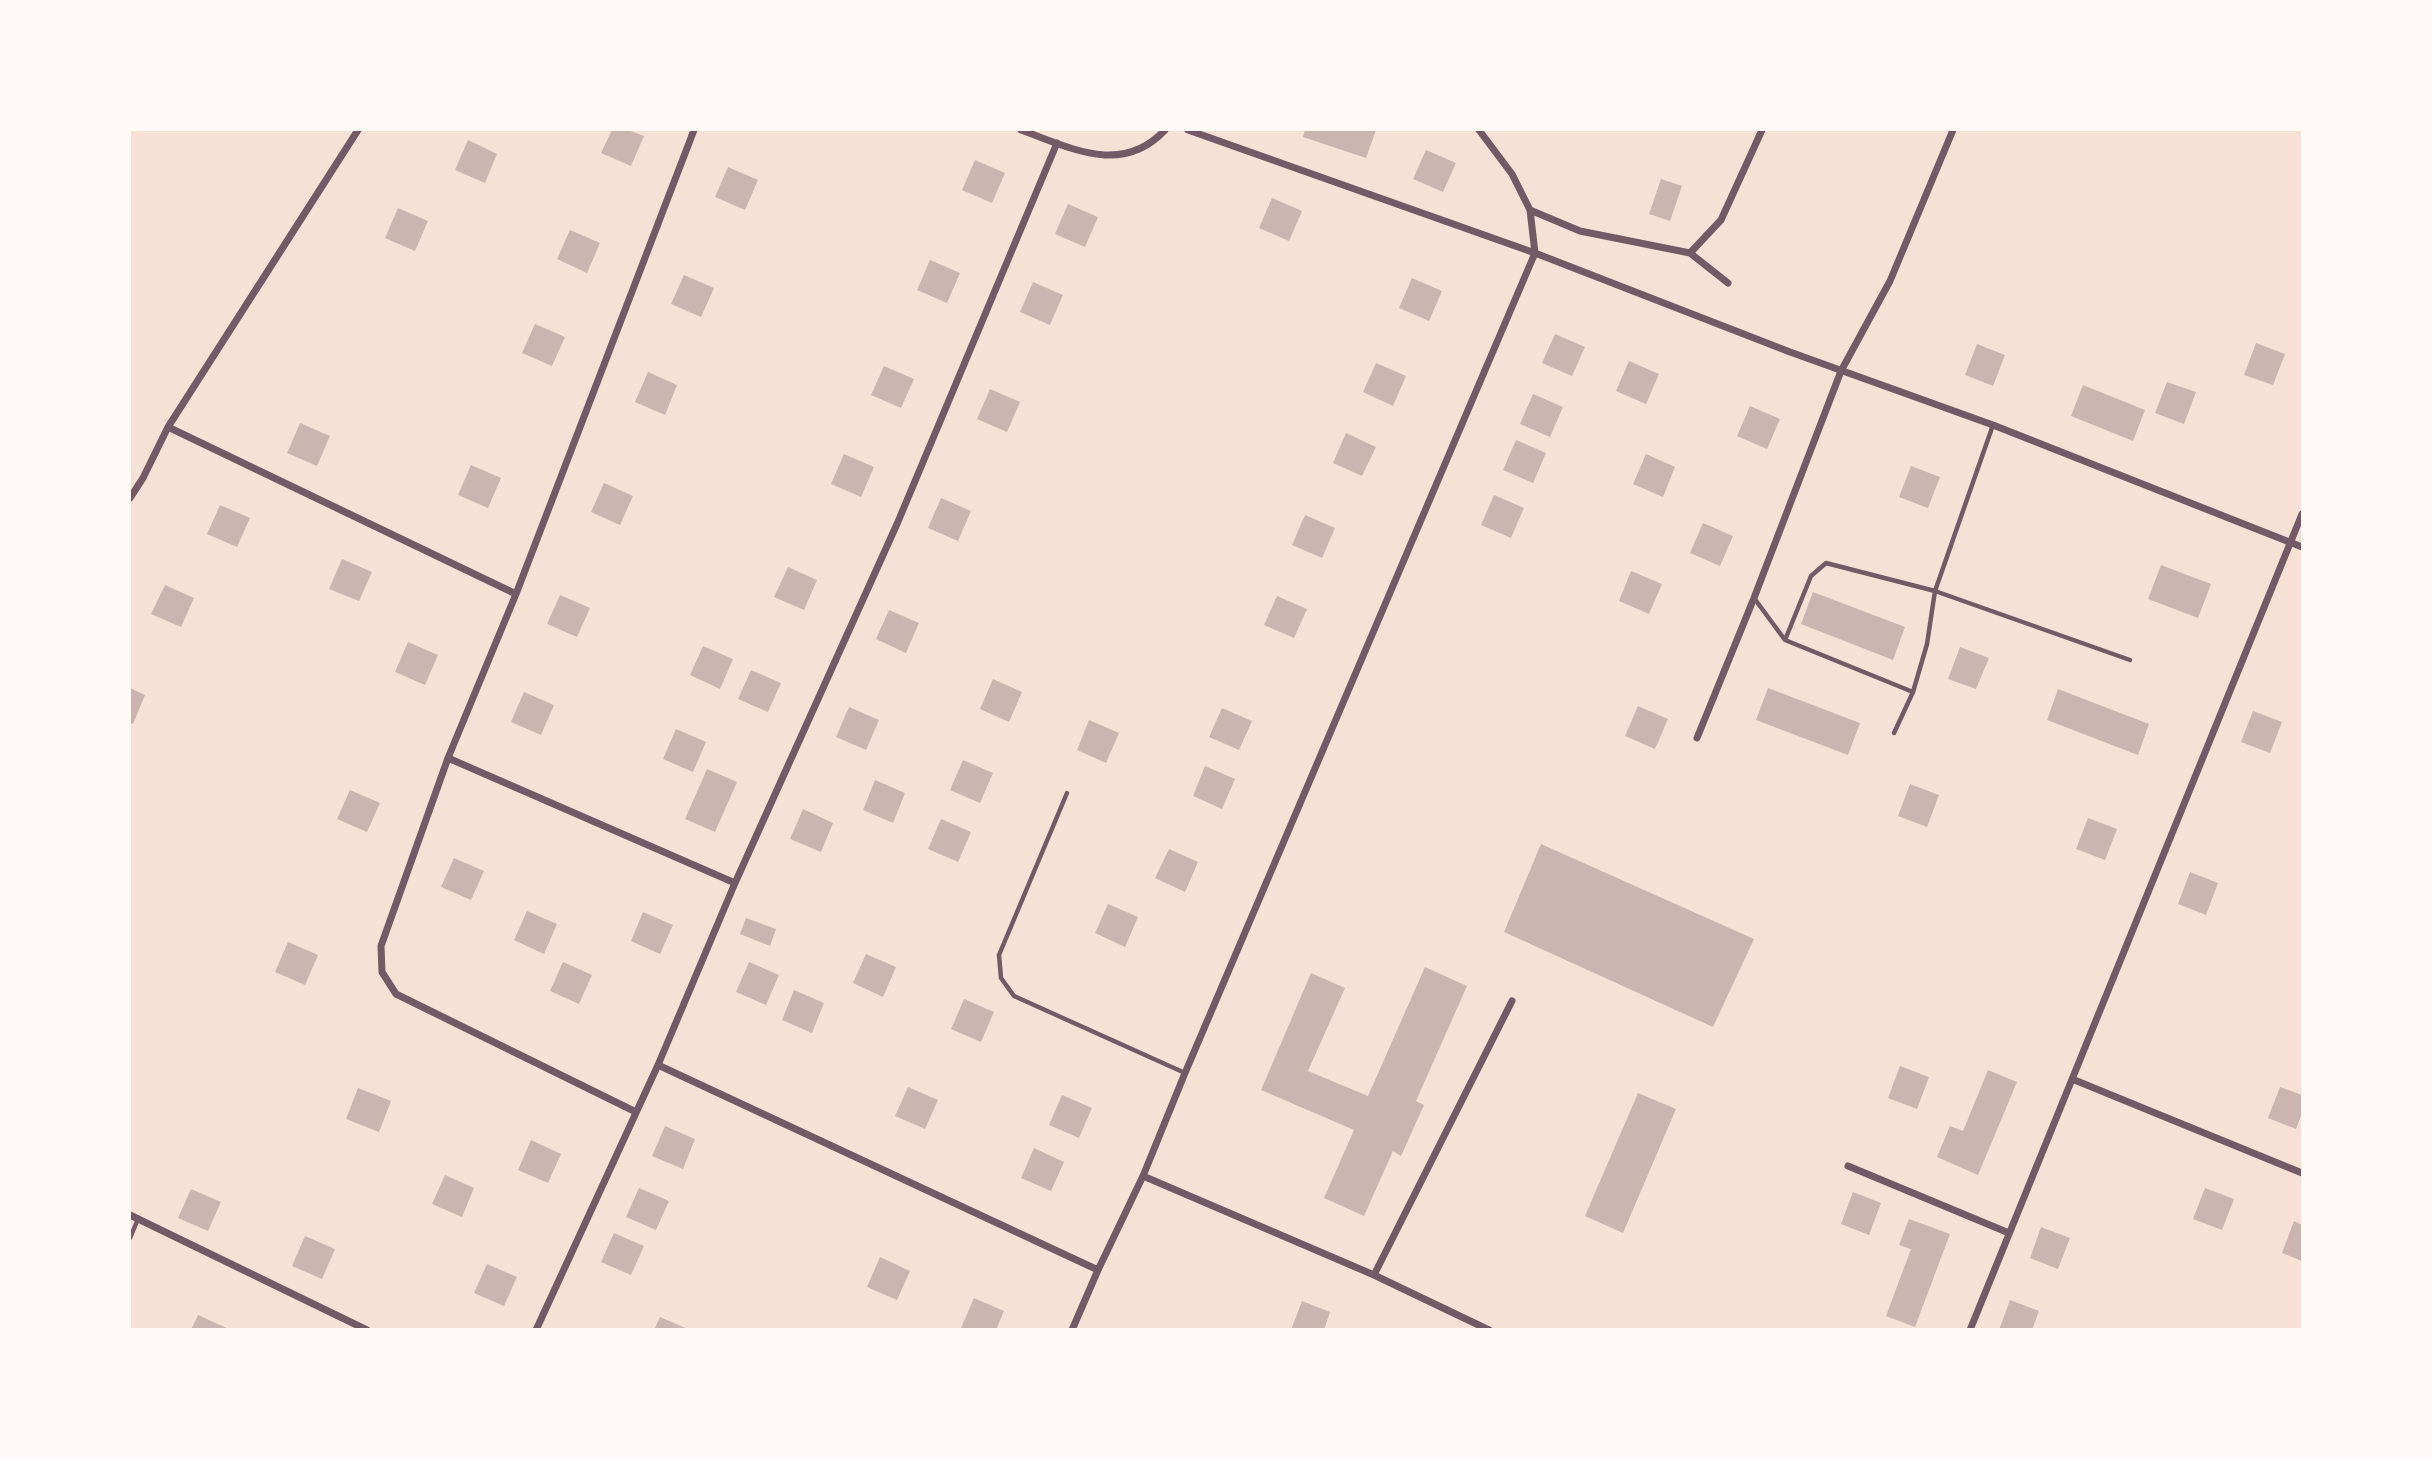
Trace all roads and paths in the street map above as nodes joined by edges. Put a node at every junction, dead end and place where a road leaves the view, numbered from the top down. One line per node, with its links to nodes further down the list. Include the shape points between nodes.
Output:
1 (358, 130): 16 (street)
2 (694, 130): 22 (street)
3 (1021, 130): 9 (street)
4 (1166, 130): 9 (street, via 1137,152 1106,157)
5 (1188, 130): 11 (street)
6 (1479, 130): 10 (street, via 1512,174)
7 (1762, 130): 12 (street, via 1721,220)
8 (1953, 130): 14 (street, via 1890,281)
9 (1056, 143): 31 (street, via 897,524)
10 (1530, 209): 11 (street); 12 (street, via 1580,231)
11 (1535, 253): 14 (street); 34 (street)
12 (1690, 253): 13 (street)
13 (1728, 283)
14 (1841, 370): 15 (street); 23 (street)
15 (1993, 425): 19 (street); 21 (lane)
16 (168, 427): 17 (street); 22 (street)
17 (130, 498)
18 (2302, 514): 19 (street)
19 (2291, 542): 20 (street); 35 (street)
20 (2302, 547)
21 (1935, 591): 24 (lane, via 1826,563 1811,576); 25 (lane); 26 (lane)
22 (516, 594): 29 (street)
23 (1755, 598): 24 (lane); 28 (street)
24 (1785, 640): 26 (lane)
25 (2130, 660)
26 (1913, 692): 27 (lane)
27 (1894, 733)
28 (1698, 738)
29 (449, 758): 31 (street); 36 (street, via 381,946 382,972 396,994)
30 (1067, 793): 34 (lane, via 999,955 1001,978 1014,996)
31 (735, 883): 33 (street)
32 (1512, 1000): 45 (street)
33 (658, 1065): 36 (street); 44 (street)
34 (1185, 1073): 39 (street)
35 (2072, 1079): 38 (street); 42 (street)
36 (636, 1112): 47 (street)
37 (1848, 1166): 42 (street)
38 (2302, 1173)
39 (1143, 1176): 44 (street); 45 (street)
40 (130, 1215): 41 (street)
41 (138, 1219): 43 (lane); 46 (street)
42 (2009, 1233): 50 (street)
43 (130, 1238)
44 (1098, 1270): 48 (street)
45 (1374, 1275): 49 (street)
46 (367, 1329)
47 (536, 1329)
48 (1072, 1329)
49 (1489, 1329)
50 (1970, 1329)

